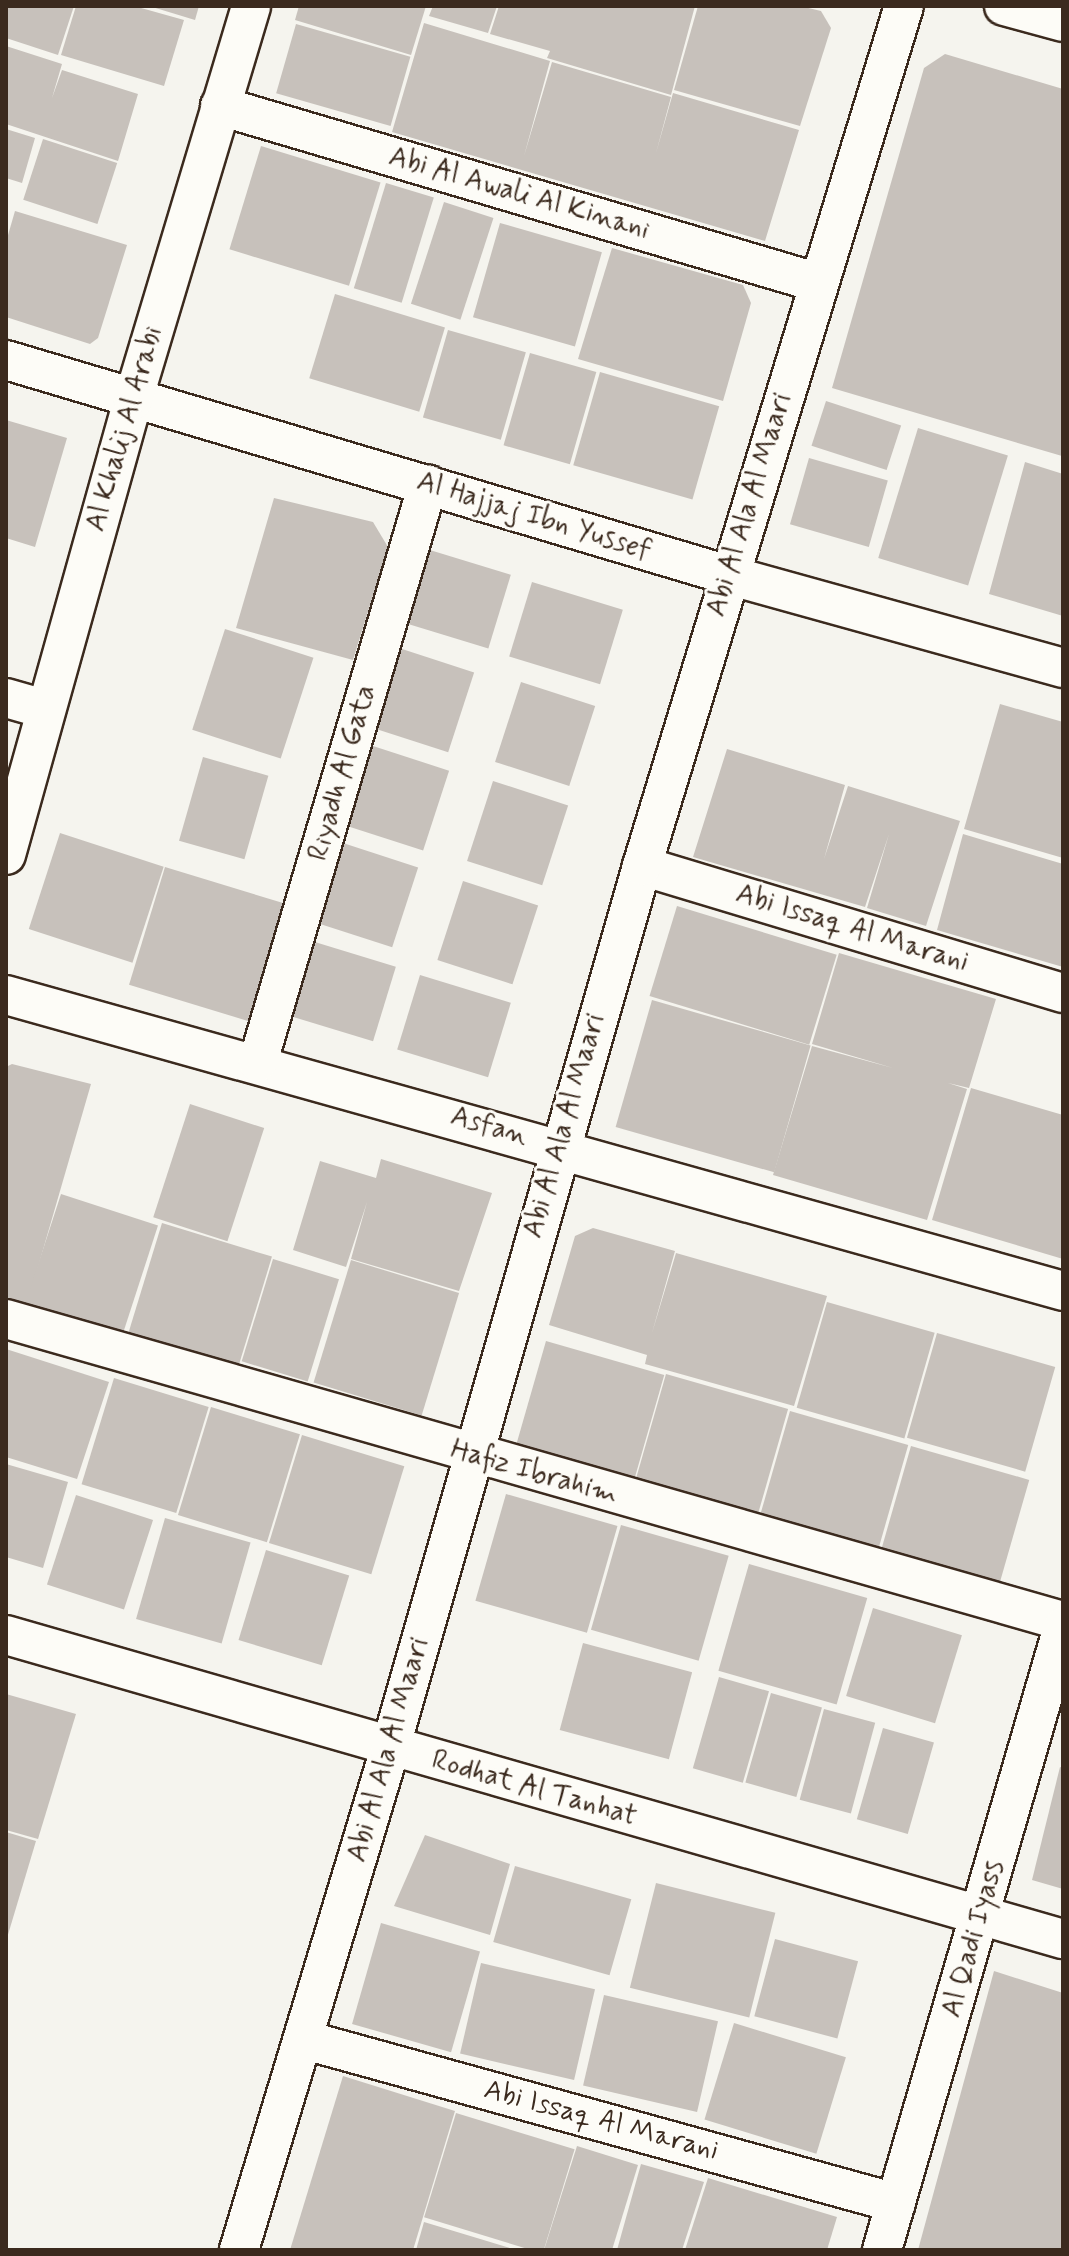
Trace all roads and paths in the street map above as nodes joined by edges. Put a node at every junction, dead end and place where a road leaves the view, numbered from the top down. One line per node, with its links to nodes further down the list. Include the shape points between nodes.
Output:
1 (251, 6): 5 (street, Al Khalij Al Arabi)
2 (904, 6): 6 (street, Abi Al Ala Al Maari)
3 (1004, 6): 4 (street)
4 (1063, 22)
5 (220, 106): 6 (street, Abi Al Awali Al Kinani); 8 (street, Al Khalij Al Arabi)
6 (819, 283): 10 (street, Abi Al Ala Al Maari)
7 (6, 360): 8 (street, Al Hajjaj Ibn Yussef)
8 (133, 400): 9 (street, Al Hajjaj Ibn Yussef); 13 (street, Al Khalij Al Arabi)
9 (428, 484): 10 (street, Al Hajjaj Ibn Yussef); 18 (street, Riyadh Al Gata)
10 (728, 575): 11 (street, Al Hajjaj Ibn Yussef); 15 (street, Abi Al Ala Al Maari)
11 (1063, 668)
12 (6, 698): 13 (street)
13 (44, 709): 14 (street, Al Khalij Al Arabi)
14 (6, 855)
15 (642, 866): 16 (street, Abi Issaq Al Marani); 19 (street, Abi Al Ala Al Maari)
16 (1063, 993)
17 (6, 995): 18 (street, Asfan)
18 (258, 1062): 19 (street, Asfan)
19 (559, 1147): 20 (street, Asfan); 22 (street, Abi Al Ala Al Maari)
20 (1063, 1291)
21 (6, 1319): 22 (street, Hafiz Ibrahim)
22 (470, 1456): 23 (street, Hafiz Ibrahim); 26 (street, Abi Al Ala Al Maari)
23 (1063, 1621)
24 (1063, 1627): 27 (street, Al Qadi Iyass)
25 (6, 1635): 26 (street, Rodhat Al Tanhat)
26 (390, 1749): 27 (street, Rodhat Al Tanhat); 29 (street, Abi Al Ala Al Maari)
27 (982, 1916): 28 (street, Rodhat Al Tanhat); 30 (street, Al Qadi Iyass)
28 (1063, 1939)
29 (305, 2040): 30 (street, Abi Issaq Al Marani); 31 (street, Abi Al Ala Al Maari)
30 (896, 2203): 32 (street, Al Qadi Iyass)
31 (239, 2250)
32 (882, 2250)

